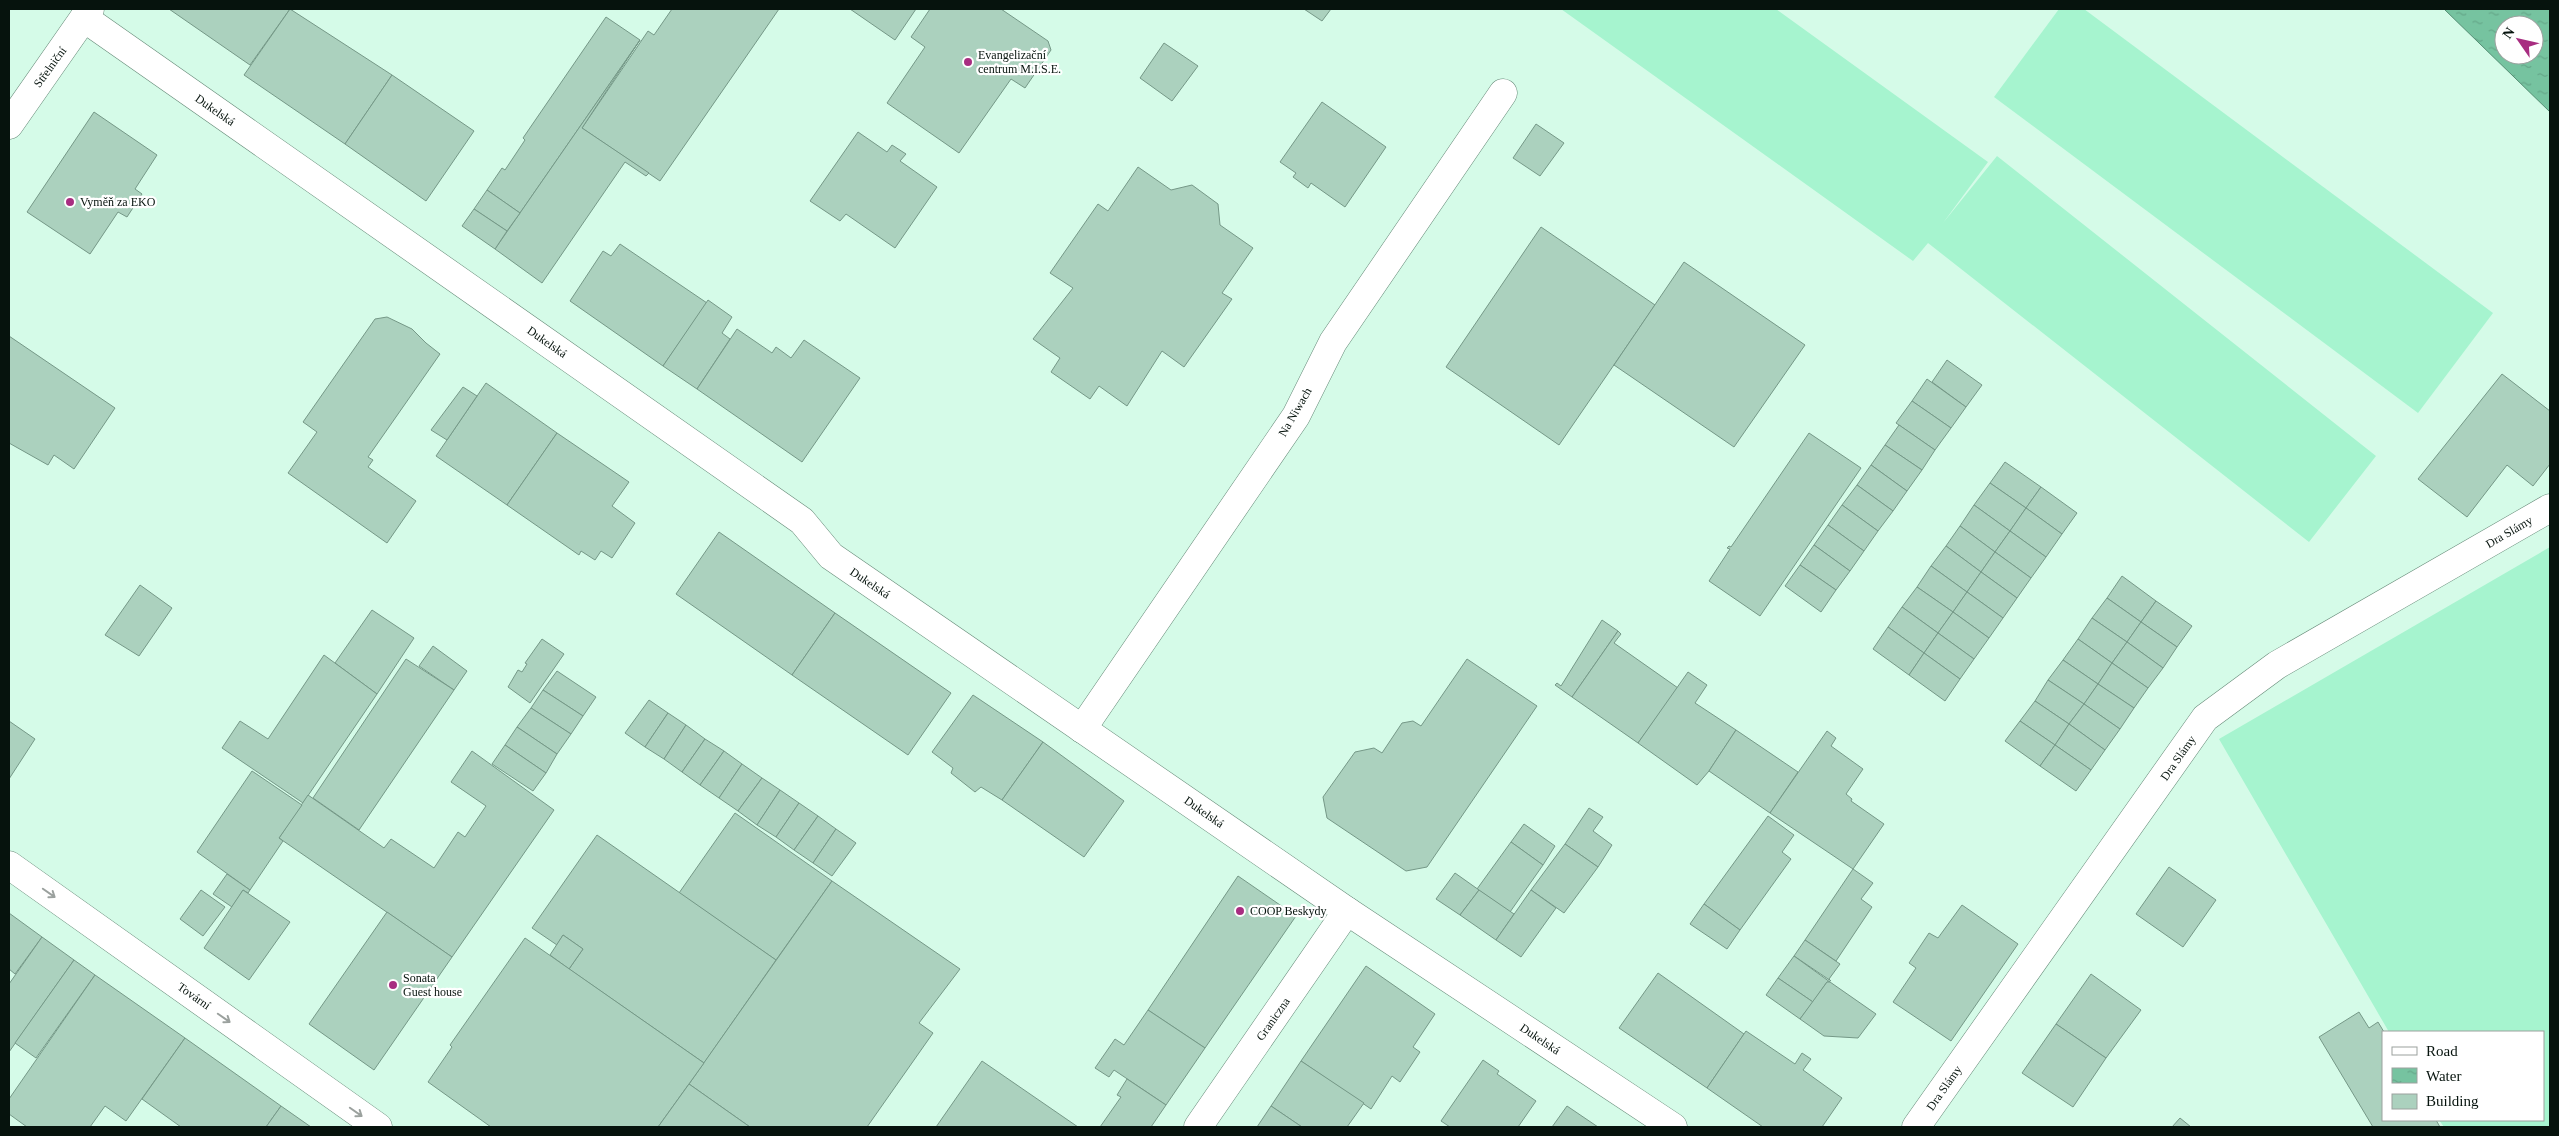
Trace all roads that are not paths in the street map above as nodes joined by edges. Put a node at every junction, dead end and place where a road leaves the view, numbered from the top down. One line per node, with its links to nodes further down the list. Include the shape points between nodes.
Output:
1 (87, 13): 3 (street, Střelniční); 5 (street, Dukelská, via 802,520 831,556)
2 (1503, 92): 5 (street, Na Niwach, via 1333,342 1296,416)
3 (12, 112)
4 (2550, 508): 11 (street, Dra Slámy, via 2276,665 2205,718)
5 (1082, 729): 7 (street, Dukelská)
6 (9, 865): 8 (street, Tovární, one-way to 8)
7 (1347, 911): 9 (street, Graniczna); 10 (street, Dukelská)
8 (378, 1127)
9 (1198, 1127)
10 (1673, 1127)
11 (1916, 1127)

